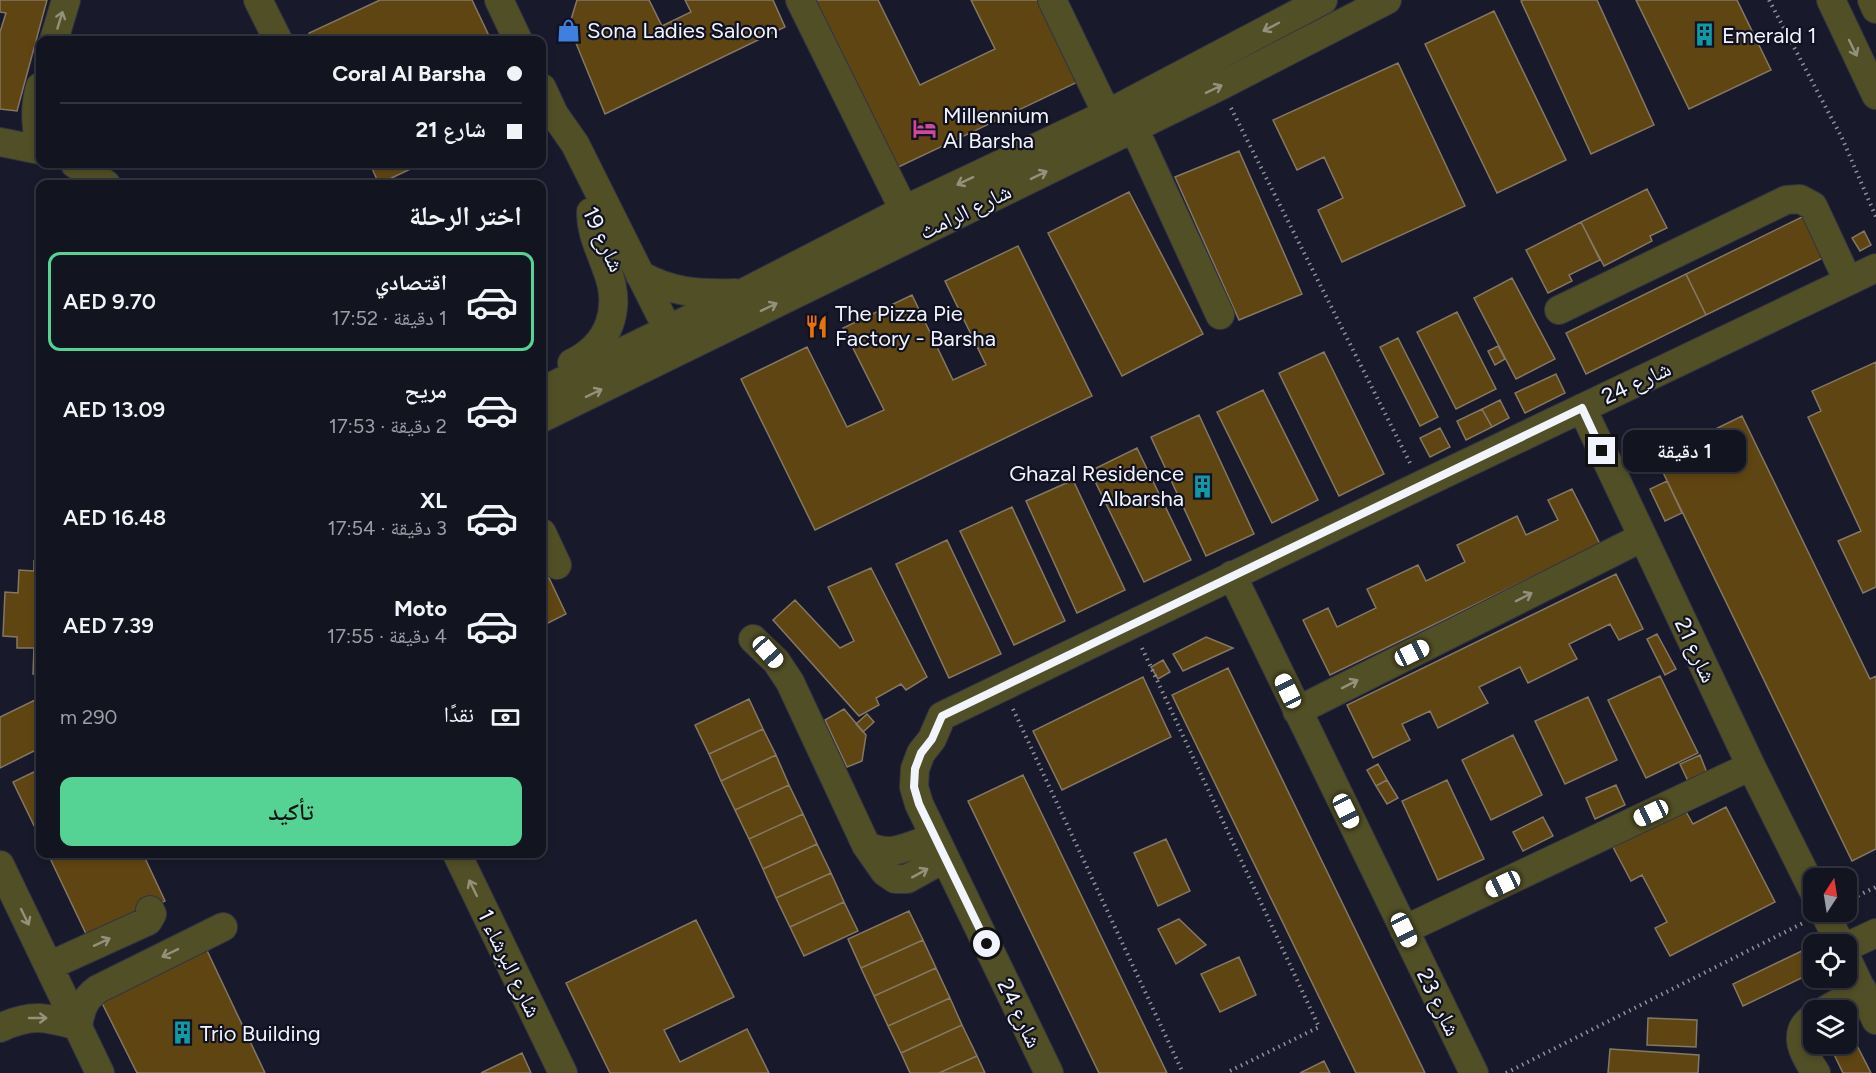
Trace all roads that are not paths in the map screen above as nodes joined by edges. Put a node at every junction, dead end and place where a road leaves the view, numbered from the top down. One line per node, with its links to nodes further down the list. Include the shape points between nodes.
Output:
1 (66, 0): 11 (street, one-way to 1)
2 (258, 0): 12 (street)
3 (499, 0): 13 (street)
4 (800, 0): 25 (street)
5 (1052, 0): 18 (street)
6 (1323, 0): 18 (street, شارع الرامث, one-way to 18)
7 (1387, 0): 20 (street, شارع الرامث, one-way to 7)
8 (1831, 0): 14 (street, one-way to 14)
9 (1872, 0): 10 (street)
10 (1876, 9)
11 (55, 36)
12 (276, 36)
13 (516, 36)
14 (1876, 95)
15 (546, 97): 17 (street, شارع 19)
16 (36, 107): 19 (street)
17 (554, 114): 26 (street, شارع 19, via 563,148); 28 (street, شارع 19, via 575,144)
18 (1107, 114): 25 (street, شارع الرامث, one-way to 25)
19 (36, 124)
20 (1134, 128): 32 (street); 33 (street, شارع الرامث, one-way to 20)
21 (0, 142): 22 (street)
22 (36, 148)
23 (81, 168): 24 (street)
24 (100, 180)
25 (904, 210): 30 (street, شارع الرامث)
26 (591, 212): 33 (street, شارع 19); 34 (street, via 594,238 612,285 609,328 584,358)
27 (1876, 268): 29 (street, شارع 24)
28 (640, 275): 30 (street, via 683,292); 33 (street, شارع 19)
29 (1848, 281): 31 (street, via 1813,206 1793,198); 36 (street, شارع 24)
30 (743, 293): 33 (street, شارع الرامث)
31 (1558, 310)
32 (1220, 315)
33 (664, 345): 35 (street, شارع الرامث); 37 (street, شارع الرامث, one-way to 33)
34 (546, 378)
35 (546, 389)
36 (1582, 408): 38 (street, شارع 21); 39 (street, شارع 24)
37 (546, 416)
38 (1643, 537): 41 (street, one-way to 38); 42 (street, شارع 21)
39 (1232, 575): 41 (street, شارع 23); 43 (street, شارع 24, via 942,716 921,753 914,787)
40 (753, 639): 43 (street, via 776,661 790,682 866,845 880,852)
41 (1297, 711): 49 (street, شارع 23)
42 (1751, 766): 46 (street, شارع 21); 49 (street)
43 (940, 847): 64 (street, شارع 24)
44 (461, 858): 63 (street, شارع البرشاء 1, one-way to 44)
45 (0, 865): 52 (street, one-way to 52)
46 (1803, 870)
47 (150, 910): 52 (street, one-way to 47, via 148,921)
48 (223, 927): 57 (street, one-way to 57, via 98,989 82,1006)
49 (1404, 930): 65 (street, شارع 23)
50 (1876, 933): 51 (street)
51 (1857, 942)
52 (49, 966): 57 (street)
53 (1857, 979): 54 (street)
54 (1862, 989): 55 (street); 56 (street)
55 (1843, 1000)
56 (1876, 1020)
57 (78, 1026): 58 (street, one-way to 57, via 14,1021 41,1017); 62 (street)
58 (0, 1028)
59 (1803, 1031): 60 (street)
60 (1803, 1051)
61 (1804, 1054): 66 (street)
62 (100, 1073)
63 (563, 1073)
64 (1049, 1073)
65 (1474, 1073)
66 (1816, 1073)

